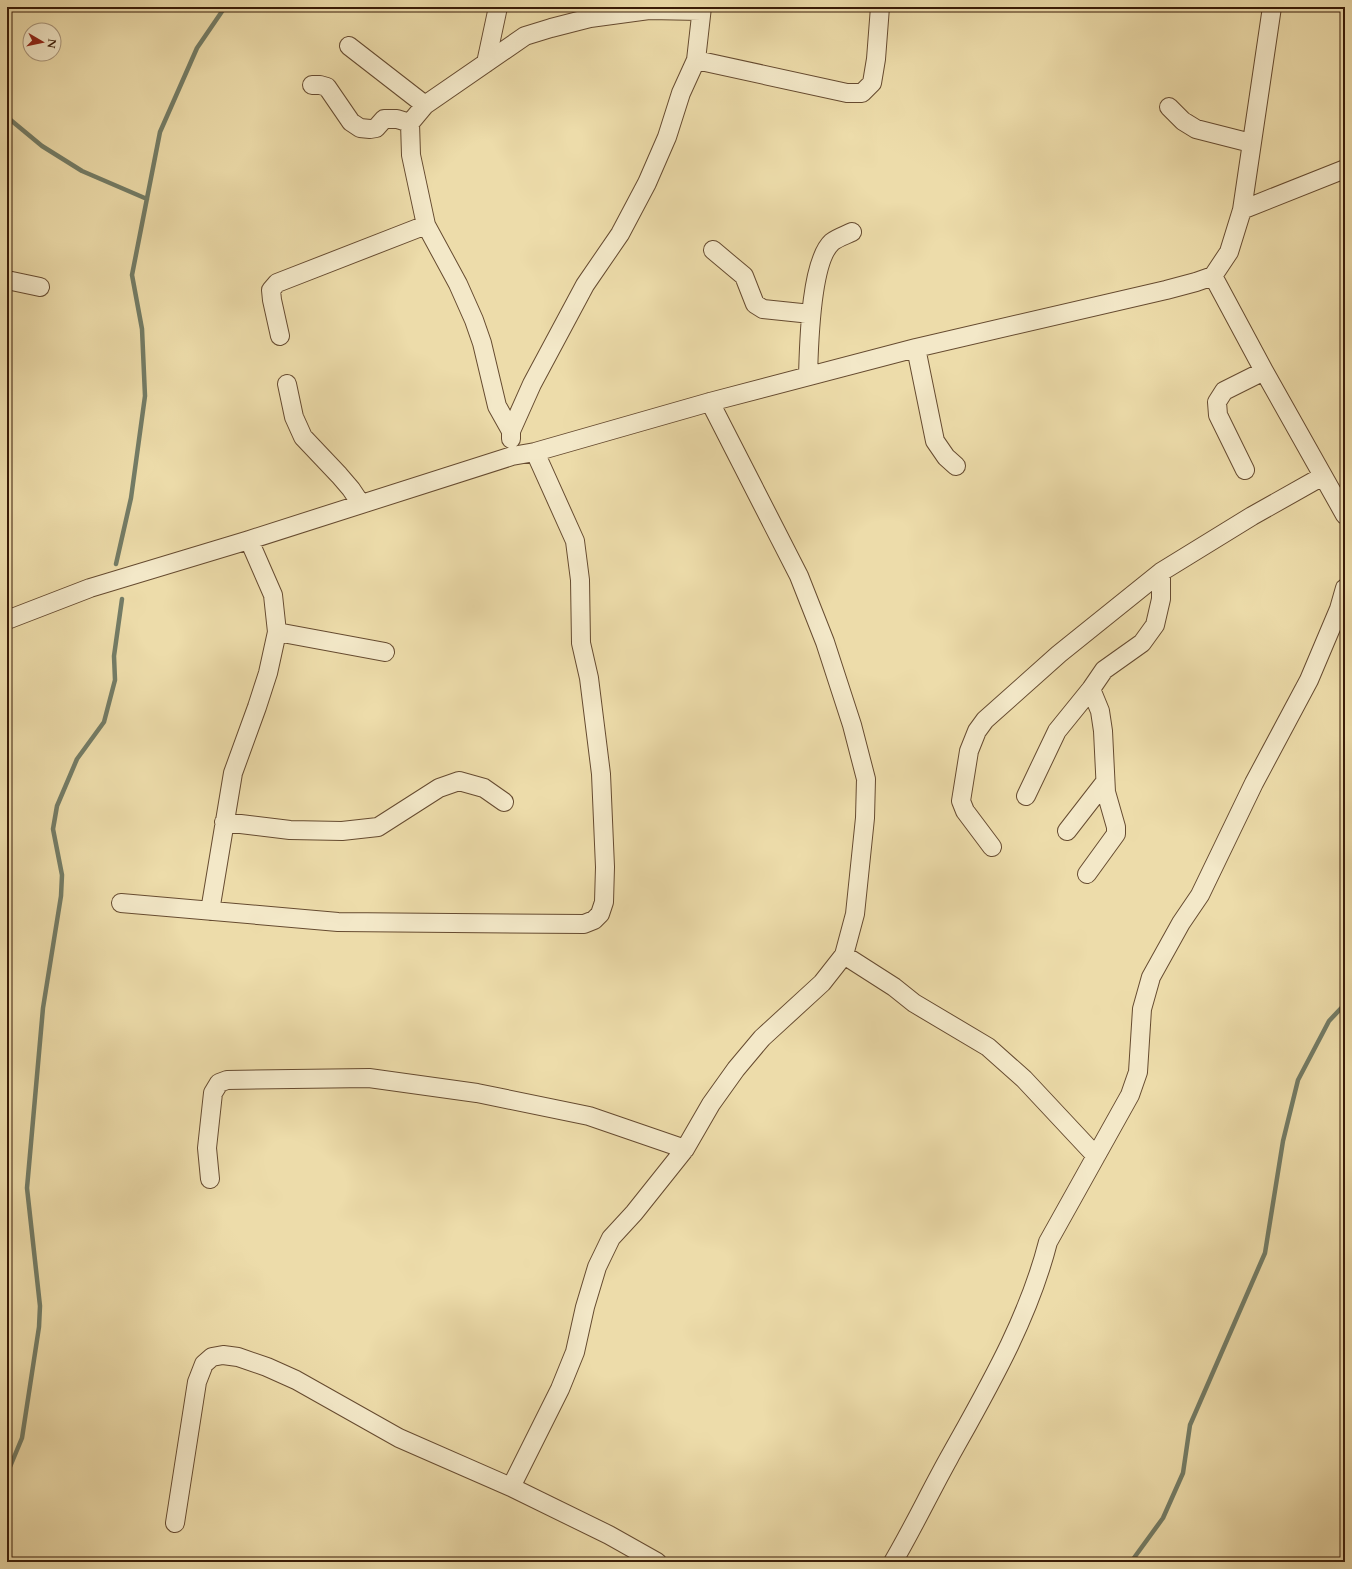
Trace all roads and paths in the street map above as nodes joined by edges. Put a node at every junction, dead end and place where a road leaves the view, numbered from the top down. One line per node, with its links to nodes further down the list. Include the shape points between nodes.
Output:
1 (498, 7): 7 (street)
2 (880, 7): 6 (street, via 872,83 862,92 847,92)
3 (1272, 7): 12 (street)
4 (701, 9): 6 (street); 7 (street, via 649,10 590,18 525,36)
5 (349, 46): 9 (street)
6 (696, 60): 28 (street, via 647,183 620,234 585,285 532,384)
7 (486, 63): 9 (street)
8 (312, 85): 11 (street, via 320,84 327,87 351,122 360,128 376,128 384,119 397,118)
9 (424, 105): 11 (street)
10 (1169, 107): 12 (street, via 1183,121 1196,129)
11 (410, 123): 15 (street, via 411,155)
12 (1251, 143): 14 (street)
13 (1345, 169): 14 (street)
14 (1242, 210): 18 (street, via 1229,252)
15 (426, 225): 22 (street, via 277,283 271,290); 28 (street, via 474,320 497,406)
16 (852, 232): 21 (street, via 833,241 823,254)
17 (713, 250): 21 (street, via 744,276 755,304 763,309)
18 (1213, 276): 23 (street, via 1166,290); 24 (street)
19 (7, 280): 20 (street)
20 (40, 287)
21 (810, 314): 25 (street)
22 (280, 336)
23 (916, 348): 25 (street); 31 (street, via 935,441)
24 (1264, 371): 32 (street, via 1224,390 1217,402 1218,415); 33 (street)
25 (808, 376): 27 (street)
26 (287, 384): 34 (street, via 294,417 303,437 339,475)
27 (710, 402): 29 (street); 52 (street, via 799,576 828,650 866,779 865,818 855,914)
28 (511, 431): 30 (street)
29 (535, 452): 30 (street); 51 (street, via 575,541 578,560 581,643 589,678 601,774 605,881 604,902 600,914 584,924 346,922)
30 (512, 456): 34 (street)
31 (956, 466)
32 (1245, 470)
33 (1323, 476): 35 (street); 37 (street)
34 (361, 504): 36 (street)
35 (1345, 515)
36 (249, 540): 39 (street, via 90,588); 40 (street, via 274,595)
37 (1161, 572): 42 (street, via 1161,600 1155,625 1142,643 1104,670); 48 (street, via 1002,703 977,731 969,750 961,801 965,811)
38 (1345, 588): 54 (street, via 1339,609 1309,680 1254,783 1200,895 1151,977 1142,1009 1138,1072 1130,1095)
39 (7, 620)
40 (278, 632): 41 (street); 46 (street, via 257,707 232,773)
41 (385, 652)
42 (1091, 689): 43 (street, via 1100,711); 44 (street, via 1057,731)
43 (1105, 782): 47 (street); 49 (street, via 1116,834)
44 (1026, 796)
45 (504, 802): 46 (street, via 484,788 459,781 439,788 378,827 342,831 290,830)
46 (224, 822): 51 (street)
47 (1067, 831)
48 (992, 847)
49 (1087, 874)
50 (121, 903): 51 (street)
51 (210, 911)
52 (844, 955): 53 (street, via 822,983 762,1038 736,1069 711,1104); 54 (street, via 914,1003 988,1047 1024,1079)
53 (685, 1149): 55 (street, via 589,1116 478,1093 369,1078 227,1080 219,1083 213,1093 206,1148); 56 (street, via 611,1238 597,1266 575,1352 560,1389)
54 (1096, 1156): 59 (street, via 1048,1242 1031,1298 990,1385)
55 (210, 1179)
56 (511, 1487): 57 (street, via 399,1438 296,1380 238,1357 223,1355 212,1357 204,1364 197,1382); 58 (street, via 610,1535)
57 (175, 1523)
58 (657, 1562)
59 (893, 1562)

